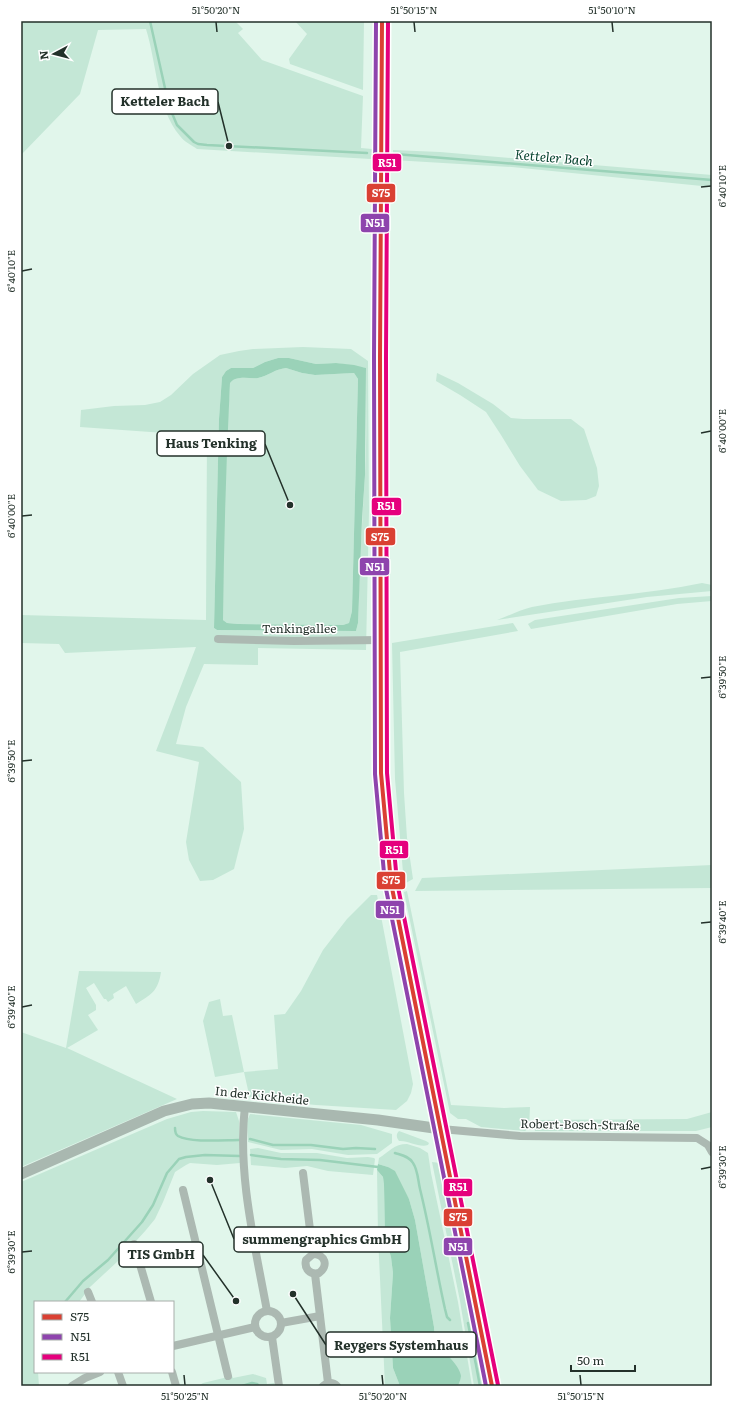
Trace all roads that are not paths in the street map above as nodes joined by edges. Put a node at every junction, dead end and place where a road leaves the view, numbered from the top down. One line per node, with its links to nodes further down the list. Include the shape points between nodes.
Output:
1 (382, 21): 3 (main road)
2 (218, 639): 3 (street, Tenkingallee)
3 (381, 640): 5 (main road, via 381,773 392,883)
4 (245, 1106): 5 (main road, In der Kickheide); 8 (main road, In der Kickheide, via 210,1102 164,1111); 16 (street, via 243,1121 246,1184)
5 (441, 1129): 6 (street, Robert-Bosch-Straße, via 520,1136 690,1137 708,1145); 33 (main road)
6 (712, 1152)
7 (303, 1173): 11 (street)
8 (21, 1174)
9 (183, 1190): 20 (street)
10 (134, 1244): 15 (street)
11 (312, 1254): 12 (street, via 307,1257 305,1266 308,1272); 12 (street, via 322,1257 325,1264 322,1271)
12 (315, 1274): 17 (street)
13 (88, 1292): 14 (street)
14 (92, 1301)
15 (151, 1301)
16 (267, 1311): 18 (street, via 278,1315); 19 (street, via 256,1318)
17 (320, 1316): 18 (street); 27 (street)
18 (282, 1323): 21 (street, via 279,1332)
19 (255, 1327): 20 (street); 21 (street, via 261,1336)
20 (218, 1335): 22 (street); 26 (street)
21 (272, 1337): 31 (street)
22 (174, 1346)
23 (98, 1373): 28 (street)
24 (118, 1373): 29 (street)
25 (172, 1373): 30 (street)
26 (228, 1376)
27 (326, 1384): 32 (street)
28 (72, 1386)
29 (123, 1386)
30 (176, 1386)
31 (279, 1386)
32 (337, 1386)
33 (492, 1386)

